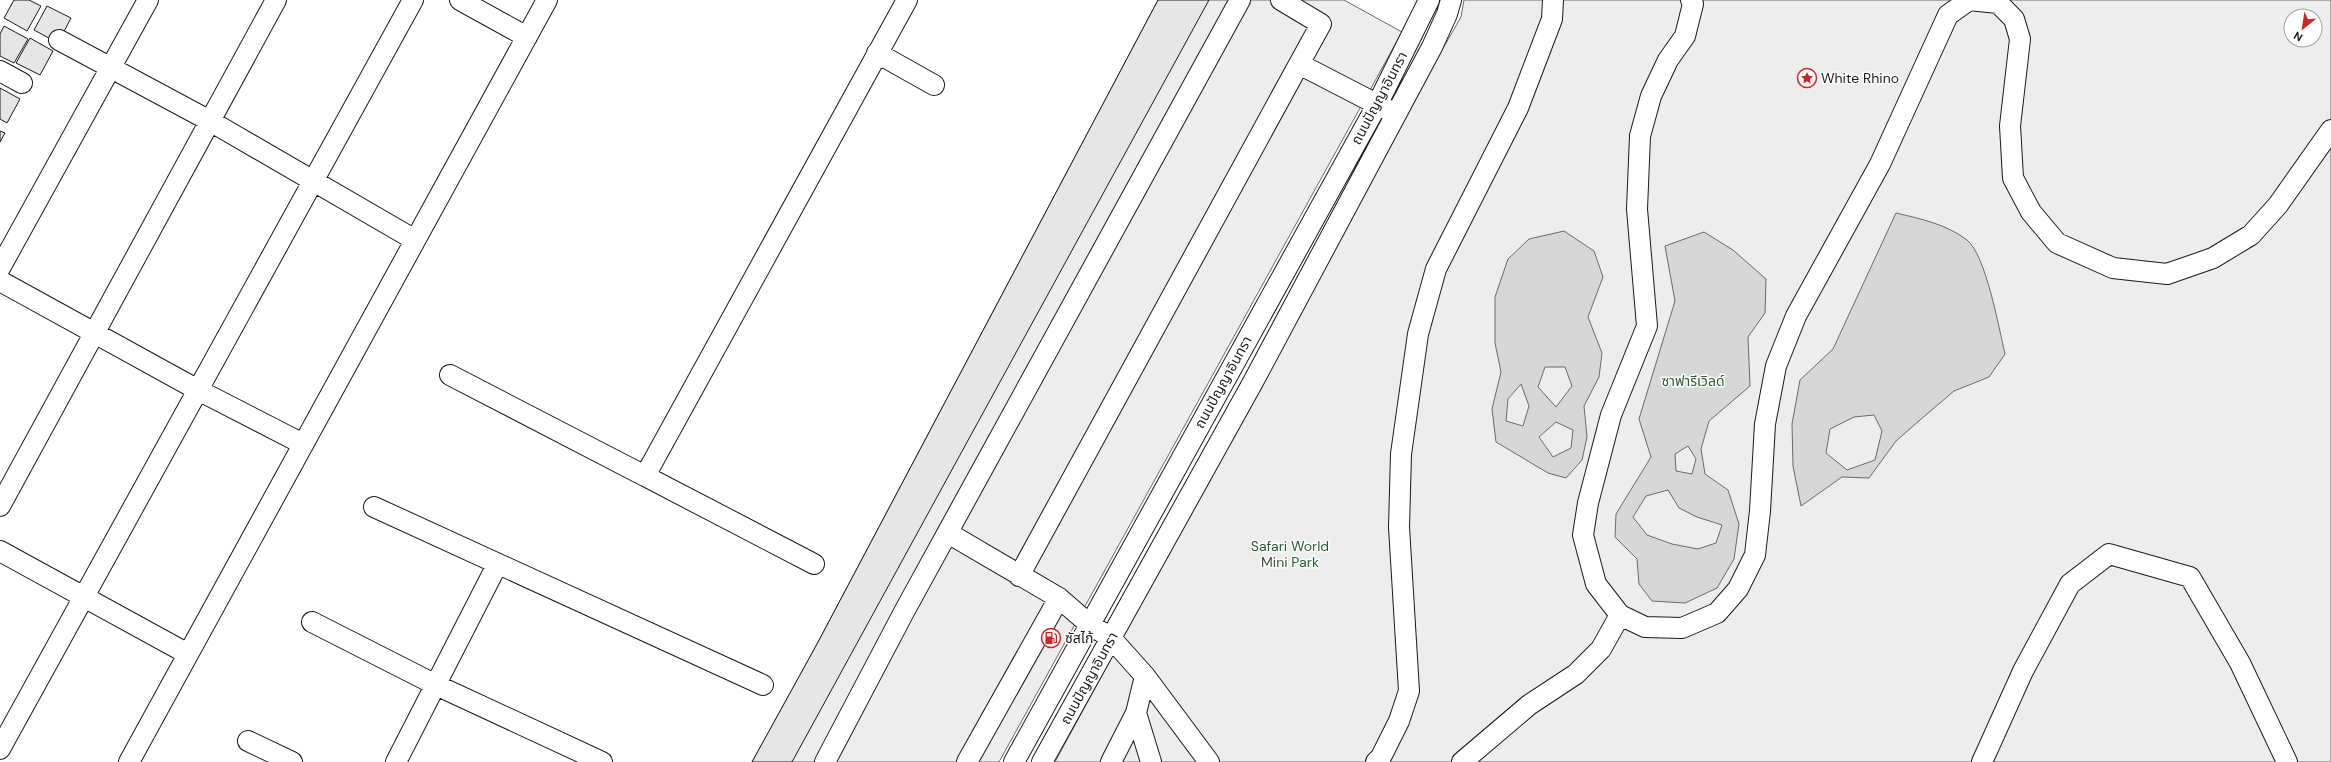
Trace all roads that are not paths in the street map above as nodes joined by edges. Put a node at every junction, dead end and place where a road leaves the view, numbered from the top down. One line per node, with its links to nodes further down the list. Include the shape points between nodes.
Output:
1 (148, 0): 17 (street)
2 (276, 0): 23 (street)
3 (413, 0): 25 (street)
4 (460, 0): 13 (street)
5 (548, 0): 13 (street)
6 (907, 0): 15 (street)
7 (1240, 0): 36 (street)
8 (1281, 0): 16 (street, via 1321,24)
9 (1429, 0): 21 (street, ถนนปัญญาอินทรา)
10 (1451, 0): 22 (street, ถนนปัญญาอินทรา, via 1432,47)
11 (1553, 0): 65 (street, via 1552,19 1518,108 1436,270 1418,334 1401,454 1399,505 1409,691 1399,721)
12 (1692, 0): 43 (street, via 1685,36 1668,60 1651,96 1640,136 1637,209 1647,326 1611,415 1588,504 1584,535 1596,584)
13 (526, 37): 26 (street)
14 (59, 40): 17 (street)
15 (877, 53): 20 (street); 33 (street)
16 (1299, 64): 21 (street); 40 (street)
17 (111, 68): 23 (street); 27 (street)
18 (0, 72): 19 (street)
19 (22, 83)
20 (934, 85)
21 (1377, 105): 22 (street); 45 (street, ถนนปัญญาอินทรา)
22 (1397, 114): 46 (street, ถนนปัญญาอินทรา)
23 (210, 121): 25 (street); 29 (street)
24 (2331, 130): 43 (street, via 2278,205 2251,235 2213,258 2167,274 2113,268 2057,243 2031,212 2013,178 2010,126 2020,39 2014,19 1998,3 1969,0 1948,15 1880,164 1796,316 1776,366 1765,424 1755,555 1738,589 1716,613 1682,628 1645,627)
25 (313, 181): 26 (street); 31 (street)
26 (415, 240): 32 (street)
27 (0, 268)
28 (0, 281): 29 (street)
29 (95, 332): 31 (street); 34 (street)
30 (450, 375): 33 (street)
31 (198, 390): 32 (street); 41 (street)
32 (303, 444): 47 (street)
33 (644, 476): 38 (street)
34 (0, 506)
35 (374, 507): 39 (street)
36 (948, 533): 40 (street); 58 (street)
37 (0, 551): 41 (street)
38 (814, 564)
39 (497, 565): 49 (street); 50 (street)
40 (1019, 576): 42 (street)
41 (84, 597): 47 (street); 53 (street)
42 (1059, 598): 45 (street); 59 (street)
43 (1620, 615): 66 (street, via 1601,649 1576,674 1529,705)
44 (312, 622): 49 (street)
45 (1089, 624): 46 (street); 60 (street, ถนนปัญญาอินทรา)
46 (1111, 638): 48 (street); 61 (street, ถนนปัญญาอินทรา)
47 (188, 654): 54 (street)
48 (1145, 676): 51 (street); 64 (street)
49 (436, 685): 56 (street); 57 (street)
50 (764, 686)
51 (1136, 713): 62 (street); 63 (street)
52 (248, 741): 55 (street)
53 (0, 749)
54 (129, 762)
55 (292, 762)
56 (396, 762)
57 (602, 762)
58 (825, 762)
59 (967, 762)
60 (1014, 762)
61 (1042, 762)
62 (1111, 762)
63 (1151, 762)
64 (1209, 762)
65 (1376, 762)
66 (1462, 762)
67 (1982, 762): 68 (street, via 2024,671 2070,584 2109,554 2190,577 2240,663)
68 (2287, 762)

